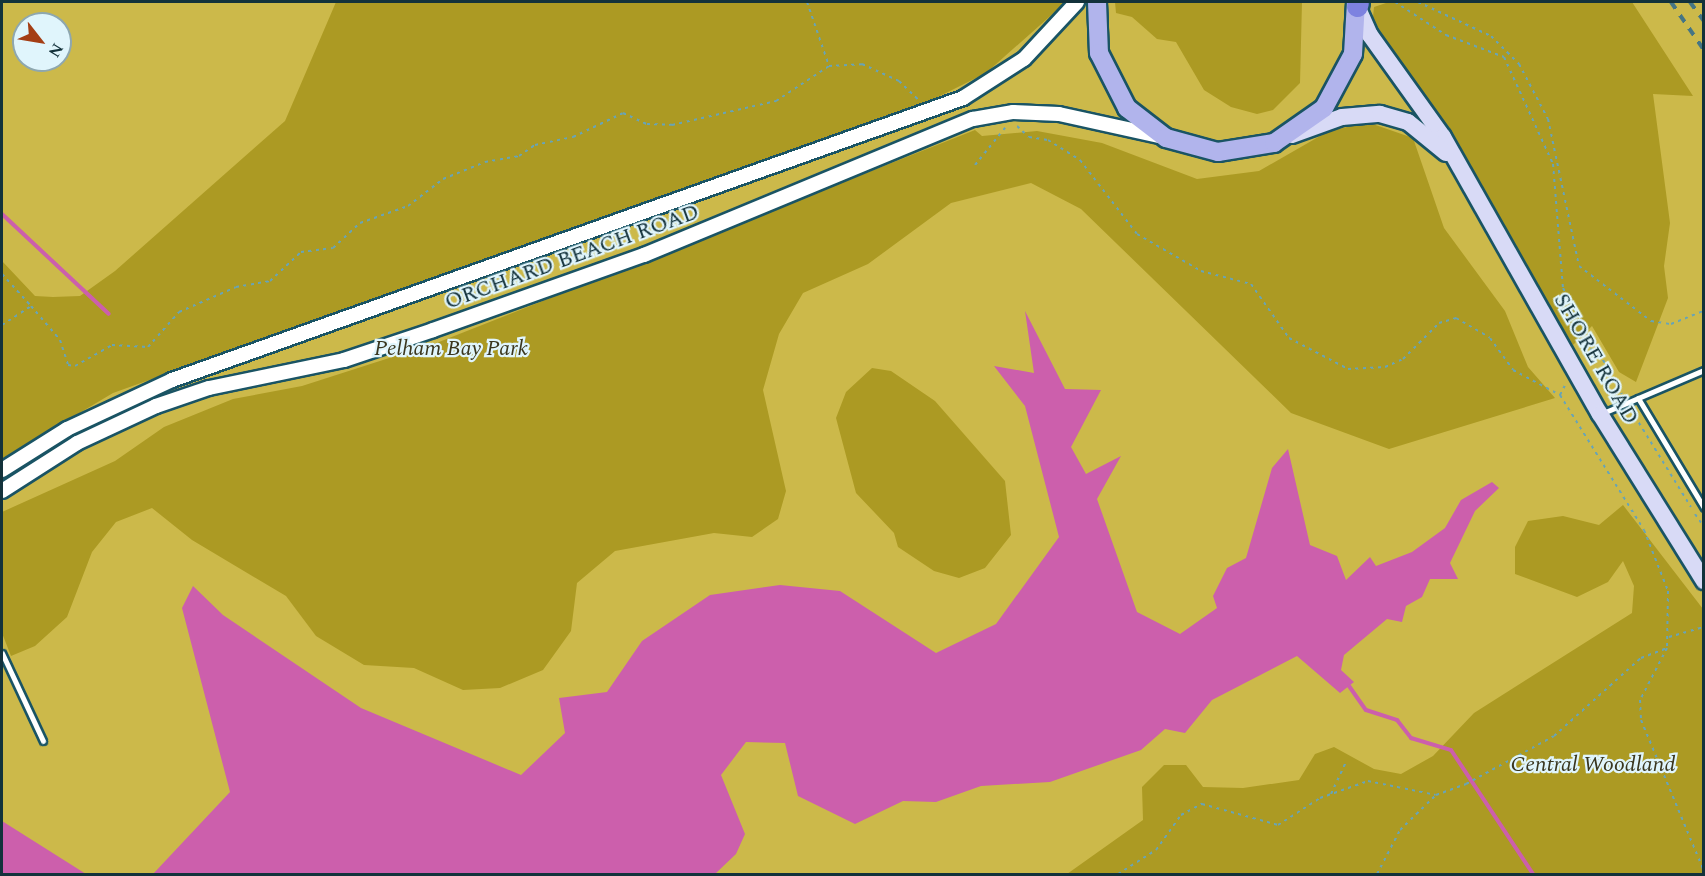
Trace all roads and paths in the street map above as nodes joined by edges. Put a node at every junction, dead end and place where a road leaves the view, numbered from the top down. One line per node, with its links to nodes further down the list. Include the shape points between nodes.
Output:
1 (807, 2): 7 (path)
2 (1077, 2): 8 (street, ORCHARD BEACH ROAD, via 1009,71)
3 (1096, 2): 10 (main road, via 1096,42 1112,87 1137,117)
4 (1395, 2): 20 (path, via 1446,35 1504,57 1552,164 1563,288)
5 (1418, 2): 16 (path, via 1491,36 1518,64 1548,119 1579,266 1651,321 1671,324)
6 (1357, 3): 11 (main road, via 1356,43 1344,78 1320,113); 12 (main road, SHORE ROAD, via 1370,35 1443,137)
7 (829, 66): 8 (path, via 871,68 899,81); 15 (path, via 776,101 660,126 623,113 573,137 456,174 408,206 360,223 333,248 301,252 270,281 236,287 179,312 148,346 112,345 68,364 60,340)
8 (928, 112): 22 (street, ORCHARD BEACH ROAD, via 172,380 67,429)
9 (1005, 113): 10 (street, ORCHARD BEACH ROAD, via 1075,116); 13 (path, via 1005,129); 23 (street, ORCHARD BEACH ROAD, via 957,125 644,255 392,345 156,406 77,443); 28 (path, via 1029,137 1048,140 1080,160 1137,234 1201,271 1251,284 1289,338 1348,369 1385,367 1403,359 1439,323 1456,318 1490,338 1513,369 1560,395 1613,477 1644,530 1668,591)
10 (1166, 138): 11 (main road, via 1226,152)
11 (1286, 138): 12 (main road, SHORE ROAD, via 1342,117 1390,115 1417,128)
12 (1452, 158): 21 (main road, SHORE ROAD)
13 (975, 165)
14 (2, 274): 15 (path)
15 (31, 306): 17 (path)
16 (1704, 311)
17 (2, 325)
18 (1704, 370): 19 (lane)
19 (1638, 398): 20 (lane); 24 (lane)
20 (1627, 403): 21 (lane); 25 (path)
21 (1600, 414): 26 (main road, SHORE ROAD)
22 (2, 470)
23 (2, 491)
24 (1704, 508)
25 (1704, 527)
26 (1704, 581)
27 (1704, 627): 28 (path)
28 (1669, 637): 29 (path)
29 (1667, 648): 34 (path, via 1641,658 1554,736 1482,776); 35 (path, via 1640,700 1641,720)
30 (2, 653): 31 (lane)
31 (43, 741)
32 (1346, 762): 33 (path)
33 (1331, 794): 34 (path, via 1368,781); 36 (path, via 1278,825 1202,804 1181,815 1156,850)
34 (1436, 795): 37 (path, via 1400,830)
35 (1704, 871)
36 (1118, 874)
37 (1377, 874)

